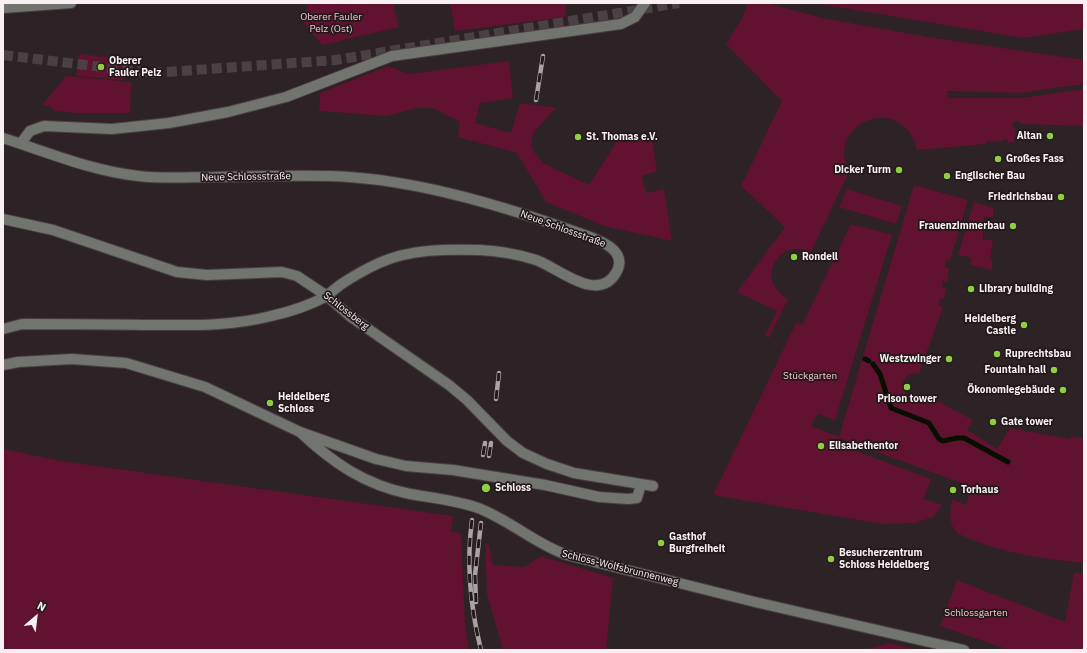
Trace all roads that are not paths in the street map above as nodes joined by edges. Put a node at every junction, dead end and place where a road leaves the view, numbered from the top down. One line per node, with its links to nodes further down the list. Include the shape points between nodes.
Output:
1 (71, 3): 3 (street)
2 (645, 3): 5 (street, via 635,17 621,24 392,56 286,97 228,112 169,124 112,129 44,126 30,131)
3 (3, 8)
4 (3, 138): 5 (street, Neue Schlossstraße)
5 (20, 143): 7 (street, Neue Schlossstraße, via 102,169 138,176 333,176 423,189 500,208 564,228 607,244 619,257 615,274 603,284 593,286 537,260 511,254 462,250 419,252 381,262 339,286)
6 (3, 219): 7 (street, Schlossberg, via 53,230 177,272 207,276 274,272 290,274 304,279)
7 (327, 296): 8 (street, Neue Schlossstraße, via 296,310 222,325 22,324); 11 (street, Schlossberg, via 351,317 422,364 457,391 506,441 523,453 574,473)
8 (3, 329)
9 (3, 365): 10 (street, via 72,359 126,363 211,390)
10 (300, 432): 11 (street, via 389,463 466,472 600,497 635,499); 13 (street, Schloss-Wolfsbrunnenweg, via 331,460 364,480 394,490 477,508 496,516 551,549 567,555)
11 (641, 484): 12 (street, Schlossberg)
12 (653, 486)
13 (964, 650)

